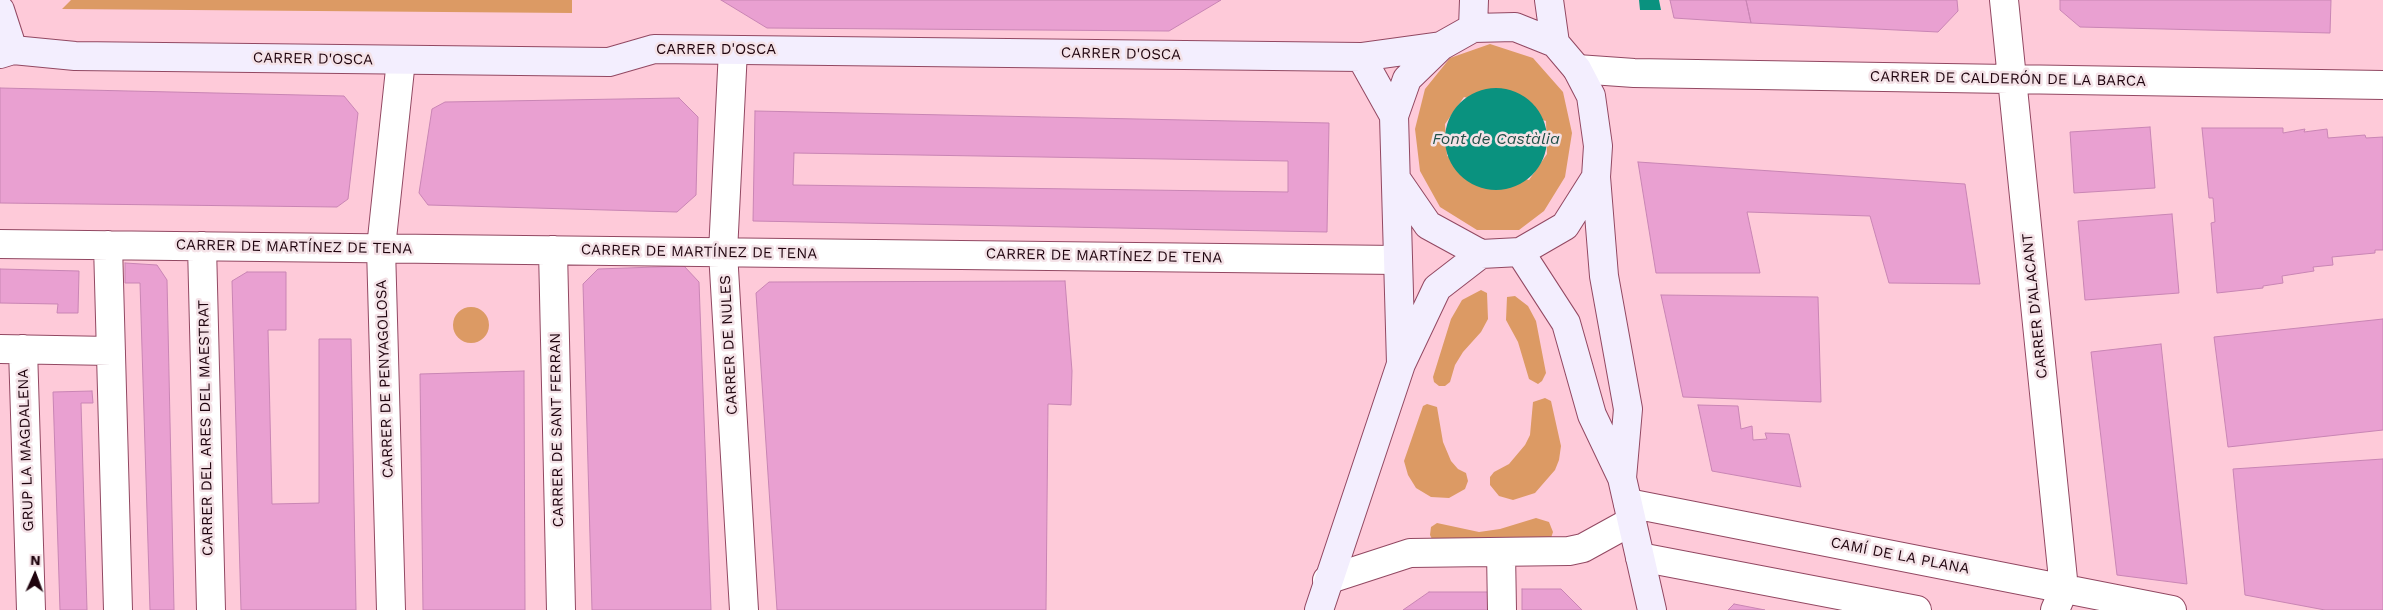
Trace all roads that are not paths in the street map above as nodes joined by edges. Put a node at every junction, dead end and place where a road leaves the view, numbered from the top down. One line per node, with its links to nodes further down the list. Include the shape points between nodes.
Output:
1 (1474, 0): 5 (main road)
2 (1549, 0): 6 (main road)
3 (2004, 0): 14 (street, CARRER D'ALACANT)
4 (0, 10): 9 (main road, CARRER D'OSCA)
5 (1473, 28): 6 (main road, via 1515,27); 7 (main road)
6 (1555, 43): 12 (main road)
7 (1441, 46): 10 (main road, CARRER D'OSCA); 17 (main road, via 1406,78)
8 (733, 50): 10 (main road, CARRER D'OSCA); 11 (main road, CARRER D'OSCA, via 654,49 609,62); 25 (street, CARRER DE NULES)
9 (6, 52): 11 (main road, CARRER D'OSCA, via 75,56)
10 (1361, 57): 17 (main road)
11 (401, 60): 23 (street, CARRER DE PENYAGOLOSA)
12 (1577, 69): 13 (street, CARRER DE CALDERÓN DE LA BARCA); 16 (main road)
13 (1634, 73): 14 (street, CARRER DE CALDERÓN DE LA BARCA); 16 (street, CARRER DE CALDERÓN DE LA BARCA)
14 (2012, 79): 15 (street, CARRER DE CALDERÓN DE LA BARCA); 36 (street, CARRER D'ALACANT)
15 (2383, 85)
16 (1591, 96): 18 (main road, via 1598,146)
17 (1394, 116): 19 (main road)
18 (1596, 177): 26 (main road, via 1565,226); 32 (main road, via 1604,276 1628,410)
19 (1397, 180): 27 (main road, via 1428,225); 28 (main road)
20 (0, 244): 21 (street, CARRER DE MARTÍNEZ DE TENA)
21 (108, 245): 22 (street, CARRER DE MARTÍNEZ DE TENA); 30 (street)
22 (202, 246): 23 (street, CARRER DE MARTÍNEZ DE TENA); 39 (street, CARRER DEL ARES DEL MAESTRAT)
23 (381, 248): 24 (street, CARRER DE MARTÍNEZ DE TENA); 40 (street, CARRER DE PENYAGOLOSA)
24 (553, 250): 25 (street, CARRER DE MARTÍNEZ DE TENA); 41 (street, CARRER DE SANT FERRAN)
25 (723, 252): 28 (street, CARRER DE MARTÍNEZ DE TENA); 42 (street, CARRER DE NULES)
26 (1520, 252): 27 (main road); 32 (main road, via 1566,322 1592,415)
27 (1481, 254): 31 (main road, via 1437,288)
28 (1398, 260): 31 (main road)
29 (12, 349): 30 (street, GRUP LA MAGDALENA); 37 (street, GRUP LA MAGDALENA)
30 (111, 351): 38 (street)
31 (1401, 364): 35 (main road)
32 (1627, 501): 33 (street, via 1583,548); 34 (main road); 36 (street, CAMÍ DE LA PLANA)
33 (1501, 552): 35 (street, via 1410,553); 44 (street)
34 (1640, 556): 45 (main road); 46 (street)
35 (1328, 580): 43 (main road)
36 (2059, 599): 47 (street, CAMÍ DE LA PLANA)
37 (31, 610)
38 (118, 610)
39 (211, 610)
40 (391, 610)
41 (561, 610)
42 (744, 610)
43 (1319, 610)
44 (1502, 610)
45 (1652, 610)
46 (1917, 610)
47 (2172, 610)

